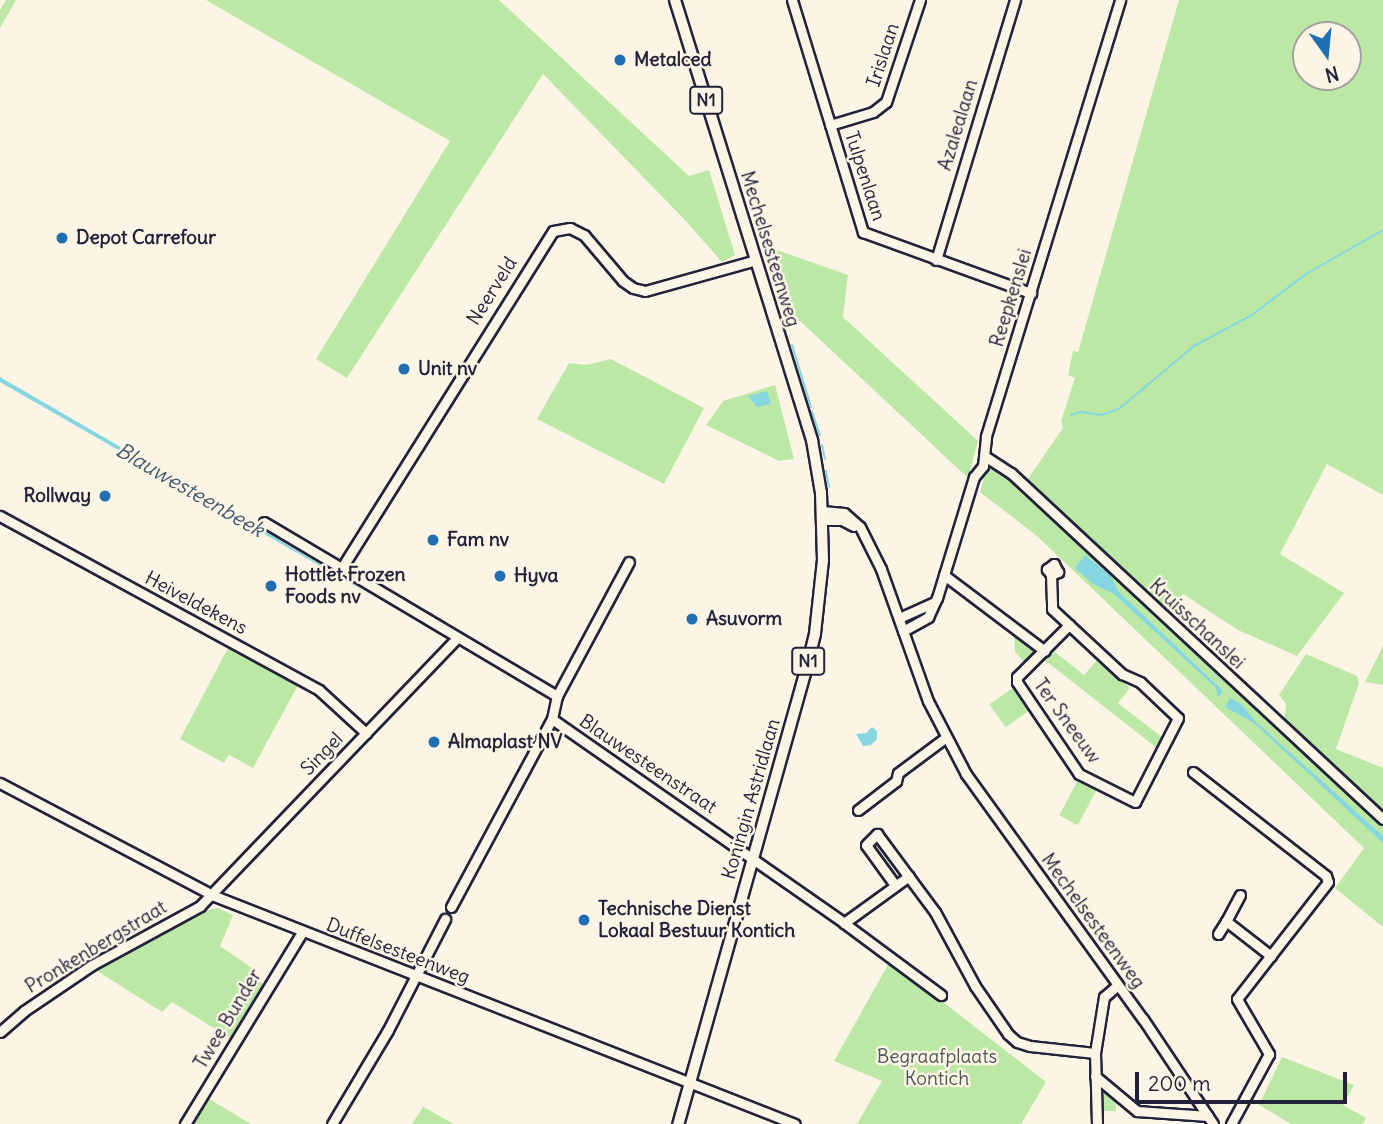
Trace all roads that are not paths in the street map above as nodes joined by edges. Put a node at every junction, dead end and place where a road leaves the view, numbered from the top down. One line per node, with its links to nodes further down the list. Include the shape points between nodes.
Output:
1 (675, 0): 7 (main road, Mechelsesteenweg / N1)
2 (792, 0): 6 (street, Tulpenlaan)
3 (920, 0): 6 (street, Irislaan, via 886,102 873,112)
4 (1014, 0): 8 (street, Azalealaan)
5 (1120, 0): 9 (street, Reepkenslei)
6 (830, 125): 8 (street, Tulpenlaan, via 863,232)
7 (755, 260): 12 (main road, Mechelsesteenweg / N1, via 812,440); 15 (street, Neerveld, via 645,291 623,281 583,235 570,228 553,231)
8 (936, 260): 9 (street, Tulpenlaan)
9 (1031, 293): 10 (street, Reepkenslei, via 986,436)
10 (986, 457): 16 (street, Reepkenslei, via 974,477); 31 (street, Kruisschanslei, via 1011,473)
11 (0, 516): 26 (street, Heiveldekens, via 319,690)
12 (822, 516): 19 (street, Mechelsesteenweg, via 844,513 864,533); 32 (main road, Koningin Astridlaan / N1, via 823,560 815,634)
13 (264, 523): 15 (street)
14 (629, 562): 24 (street, Blauwesteenstraat)
15 (341, 569): 22 (street)
16 (944, 575): 18 (street, Reepkenslei); 23 (street, Ter Sneeuw)
17 (1051, 575): 20 (street, via 1051,606)
18 (933, 603): 19 (street); 21 (street, Reepkenslei, via 928,617)
19 (899, 618): 21 (street, Mechelsesteenweg)
20 (1069, 625): 23 (street, Ter Sneeuw); 23 (street, Ter Sneeuw, via 1178,718 1135,802 1078,773 1017,680)
21 (903, 631): 27 (street, Mechelsesteenweg)
22 (457, 638): 24 (street); 26 (street, Singel)
23 (1045, 651)
24 (556, 696): 25 (street, Blauwesteenstraat)
25 (552, 719): 32 (street, Blauwesteenstraat); 37 (street, Blauwesteenstraat)
26 (366, 733): 35 (street, Singel)
27 (946, 738): 30 (street); 45 (street, Mechelsesteenweg, via 988,806)
28 (1193, 772): 43 (street, via 1326,876 1327,885)
29 (0, 783): 35 (street, Duffelsesteenweg)
30 (858, 810)
31 (1383, 819)
32 (753, 858): 40 (street, Blauwesteenstraat); 50 (main road, Koningin Astridlaan / N1)
33 (909, 876): 34 (street); 34 (street, via 877,834 866,845); 48 (street, via 935,912 975,986 1017,1042)
34 (895, 885): 40 (street)
35 (212, 895): 41 (street, Duffelsesteenweg); 47 (street, Pronkenbergstraat, via 92,965)
36 (1240, 895): 39 (street)
37 (451, 907)
38 (445, 919): 44 (street)
39 (1226, 921): 42 (street); 43 (street)
40 (844, 923): 46 (street, Blauwesteenstraat)
41 (302, 932): 44 (street, Duffelsesteenweg); 52 (street, Twee Bunder)
42 (1218, 934)
43 (1271, 956): 57 (street, via 1237,999 1269,1054)
44 (415, 976): 50 (street, Duffelsesteenweg); 53 (street)
45 (1118, 985): 48 (street, via 1104,997); 51 (street, Mechelsesteenweg)
46 (941, 995)
47 (0, 1032)
48 (1095, 1052): 49 (street)
49 (1095, 1076): 51 (street, via 1137,1111); 56 (street)
50 (690, 1083): 54 (main road, Koningin Astridlaan / N1); 55 (street, Duffelsesteenweg)
51 (1210, 1120)
52 (185, 1124)
53 (332, 1124)
54 (678, 1124)
55 (795, 1124)
56 (1097, 1124)
57 (1231, 1124)

